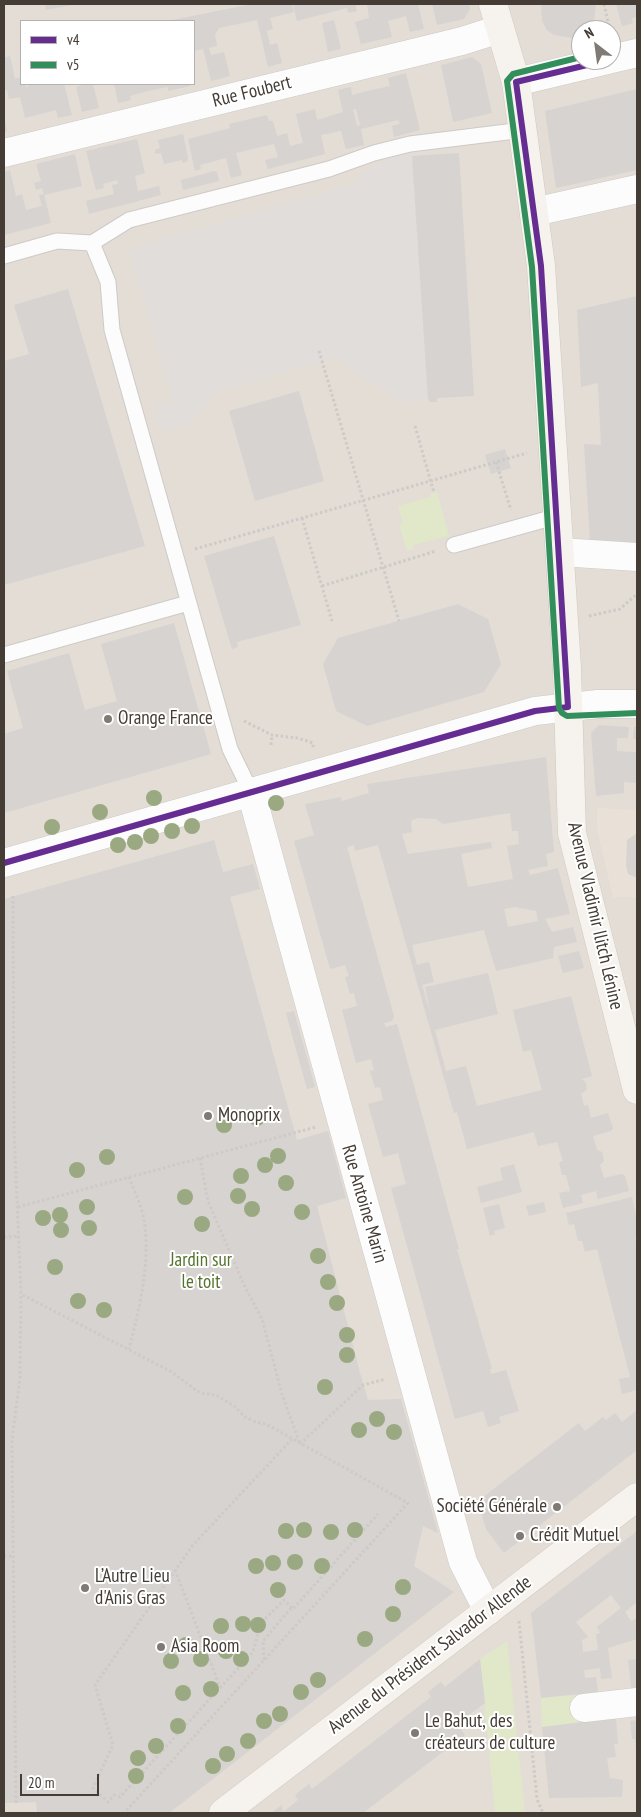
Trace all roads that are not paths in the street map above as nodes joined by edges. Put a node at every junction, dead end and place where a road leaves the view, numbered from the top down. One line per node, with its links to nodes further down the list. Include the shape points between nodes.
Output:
1 (497, 16): 5 (street, Avenue Vladimir Ilitch Lénine); 7 (street, Rue Foubert, via 443,46)
2 (637, 53): 3 (street)
3 (621, 57)
4 (571, 69): 5 (street)
5 (516, 82): 6 (street, Avenue Vladimir Ilitch Lénine)
6 (523, 130): 9 (street, Avenue Vladimir Ilitch Lénine); 10 (lane, via 410,144 374,153 329,169 129,220)
7 (4, 153)
8 (637, 188): 9 (street)
9 (534, 212): 12 (street, Avenue Vladimir Ilitch Lénine, via 541,266)
10 (92, 243): 11 (lane, via 57,241); 16 (lane, via 108,282 112,330)
11 (4, 256)
12 (558, 516): 13 (lane); 14 (street, Avenue Vladimir Ilitch Lénine)
13 (454, 546)
14 (560, 552): 15 (street); 19 (street, Avenue Vladimir Ilitch Lénine)
15 (637, 557)
16 (188, 603): 17 (lane); 20 (lane, via 230,748)
17 (4, 655)
18 (637, 704): 19 (street)
19 (568, 707): 20 (street, via 535,711); 22 (street, Avenue Vladimir Ilitch Lénine, via 574,842)
20 (251, 792): 21 (street); 24 (street, Rue Antoine Marin, via 463,1562)
21 (4, 863)
22 (637, 1090)
23 (637, 1497): 24 (street, Avenue du Président Salvador Allende)
24 (488, 1611): 27 (street, Avenue du Président Salvador Allende)
25 (637, 1702): 26 (street)
26 (584, 1708)
27 (223, 1813)

